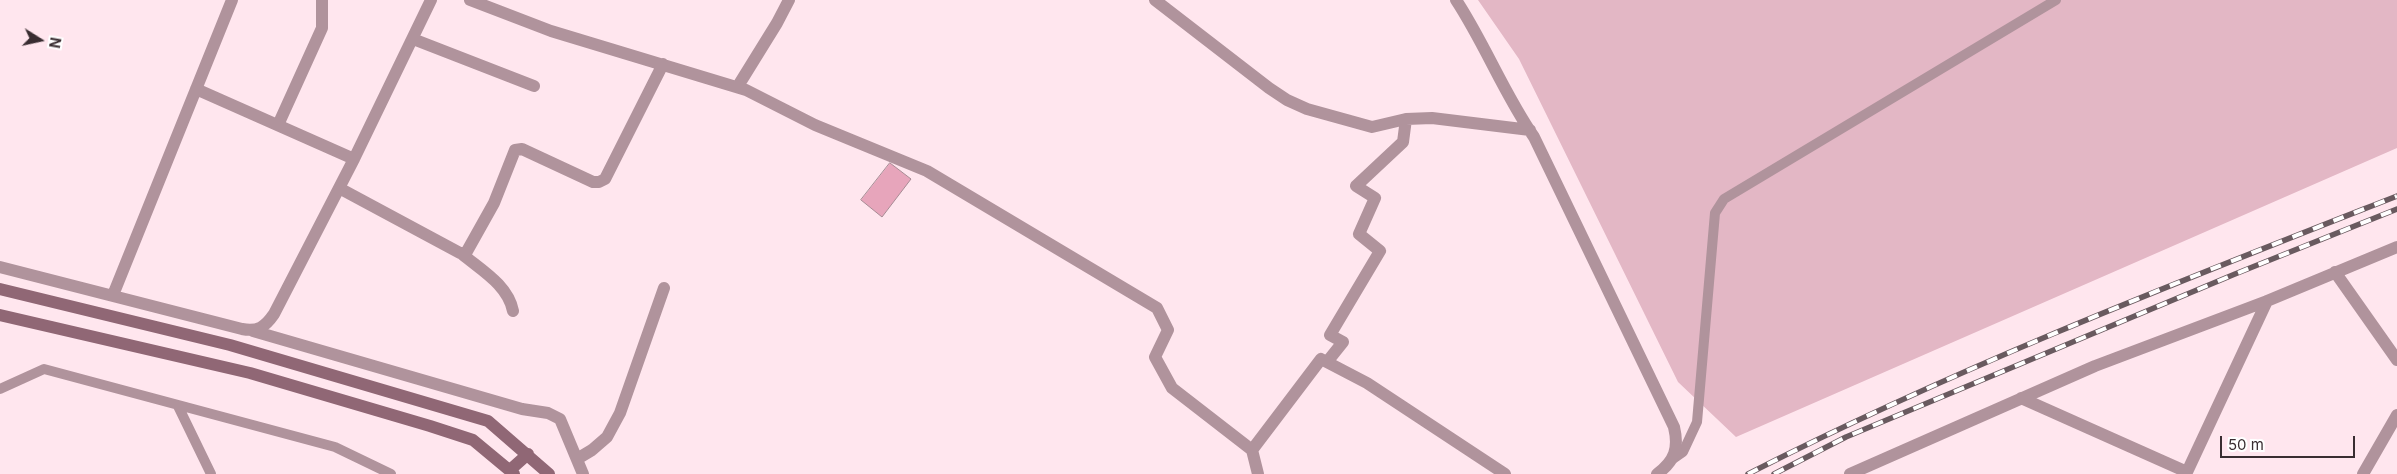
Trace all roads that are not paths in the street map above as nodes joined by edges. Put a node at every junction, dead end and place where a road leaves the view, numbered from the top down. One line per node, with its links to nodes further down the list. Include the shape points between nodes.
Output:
1 (232, 0): 13 (street)
2 (322, 0): 15 (street, via 322,28)
3 (431, 0): 9 (street)
4 (470, 0): 10 (street, via 551,31)
5 (789, 0): 12 (street)
6 (1155, 0): 14 (street, via 1287,100 1307,109 1372,127)
7 (1456, 0): 16 (street)
8 (2056, 0): 39 (lane, via 1724,199 1715,213 1697,422 1683,452)
9 (413, 39): 11 (street); 17 (street)
10 (663, 64): 12 (street); 20 (street, via 605,179 593,182 522,149 515,150 494,203 468,251)
11 (534, 86)
12 (738, 86): 36 (street, via 815,124 927,171 1157,308 1168,330 1155,357 1172,388)
13 (196, 89): 15 (street); 25 (street)
14 (1406, 118): 16 (street, via 1432,118); 31 (street, via 1403,142 1356,186 1375,198 1359,234 1380,251 1330,335 1343,342)
15 (278, 125): 17 (street)
16 (1530, 130): 39 (street, via 1674,427 1676,449)
17 (354, 159): 18 (street)
18 (339, 188): 20 (street); 29 (street, via 274,314 268,323)
19 (2397, 247): 22 (street)
20 (462, 254): 27 (street, via 500,286 511,301)
21 (0, 267): 25 (street)
22 (2335, 272): 26 (street); 30 (street)
23 (664, 288): 38 (street, via 620,413 608,437)
24 (0, 289): 37 (street, via 230,345 488,421)
25 (113, 295): 29 (street)
26 (2267, 301): 33 (street, via 2095,366); 41 (street)
27 (513, 311)
28 (0, 315): 40 (street, via 250,373 430,426 473,440)
29 (253, 331): 38 (street, via 555,416 563,423)
30 (2397, 360)
31 (1327, 362): 36 (street, via 1321,359); 47 (street, via 1366,383)
32 (0, 389): 34 (lane, via 44,369)
33 (2021, 398): 41 (street); 49 (street)
34 (178, 406): 42 (lane); 43 (lane, via 335,447)
35 (2397, 415): 50 (street)
36 (1252, 450): 46 (street)
37 (528, 454): 40 (street); 44 (street)
38 (577, 458): 45 (street)
39 (1673, 459): 48 (street)
40 (512, 472)
41 (2188, 473)
42 (211, 474)
43 (391, 474)
44 (549, 474)
45 (583, 474)
46 (1258, 474)
47 (1505, 474)
48 (1657, 474)
49 (1850, 474)
50 (2363, 474)

